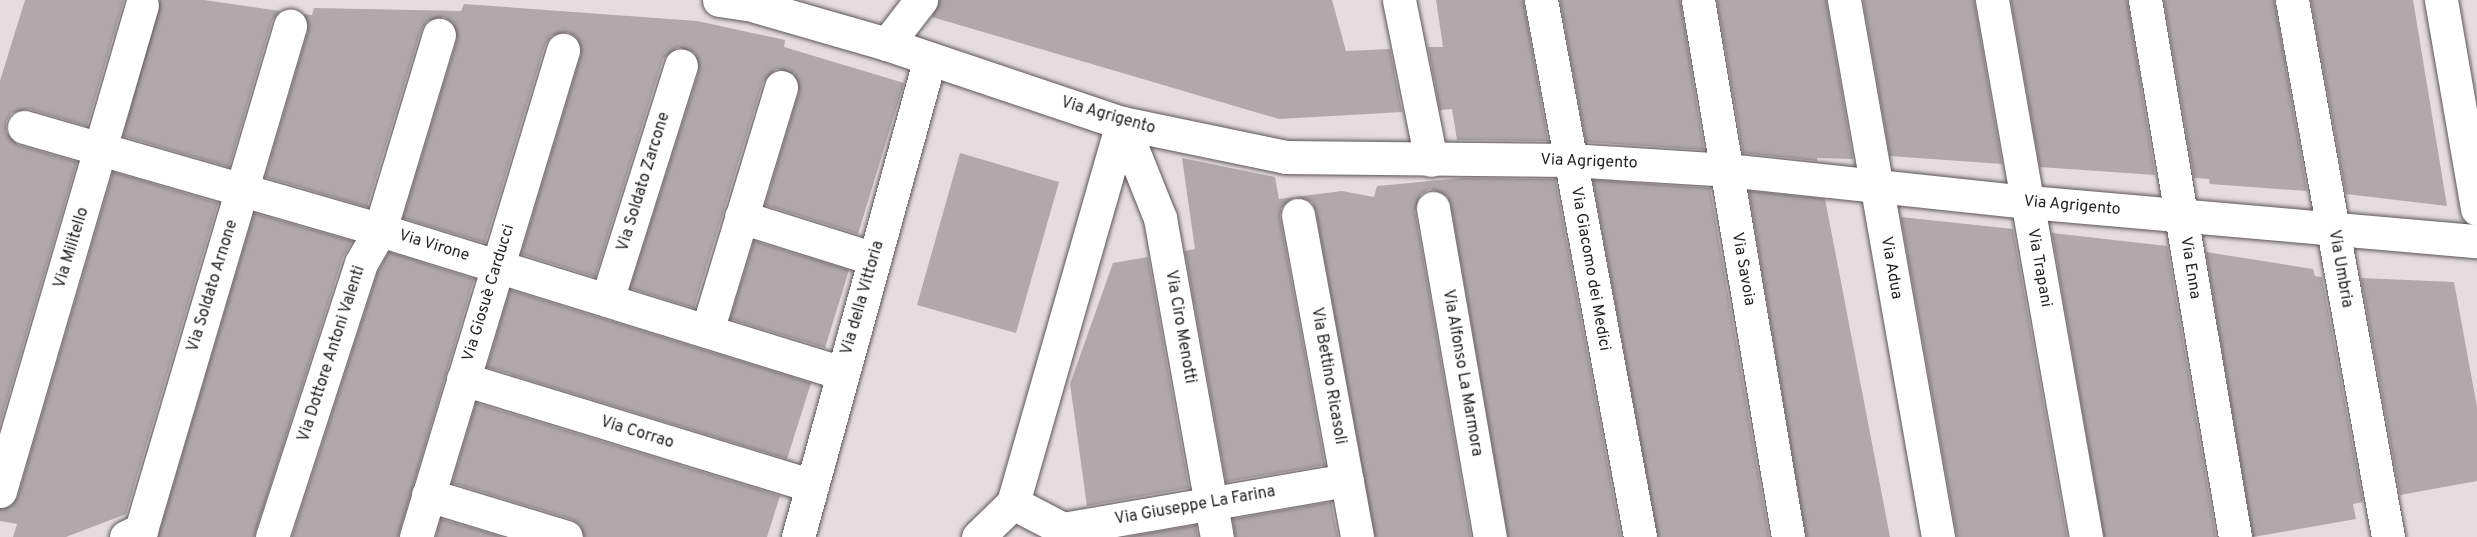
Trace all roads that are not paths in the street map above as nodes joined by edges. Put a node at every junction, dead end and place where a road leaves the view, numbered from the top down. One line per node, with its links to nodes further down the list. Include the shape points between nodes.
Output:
1 (921, 0): 14 (street)
2 (1399, 0): 23 (street)
3 (1541, 0): 24 (street, Via Giacomo dei Medici)
4 (1698, 0): 25 (street, Via Savoia)
5 (1844, 0): 26 (street, Via Adua)
6 (1992, 0): 28 (street, Via Trapani)
7 (2145, 0): 32 (street, Via Enna)
8 (2292, 0): 34 (street, Via Umbria)
9 (2441, 0): 18 (street)
10 (740, 2): 14 (street, Via Agrigento)
11 (142, 5): 22 (street, Via Militello)
12 (290, 26): 27 (street, Via Soldato Arnone)
13 (439, 35): 35 (street, Via Dottore Antoni Valenti)
14 (887, 44): 16 (street, Via Agrigento)
15 (563, 50): 38 (street, Via Giosuè Carducci)
16 (930, 59): 20 (street, Via Agrigento); 37 (street, Via della Vittoria)
17 (681, 64): 39 (street, Via Soldato Zarcone)
18 (2466, 84): 30 (street)
19 (781, 87): 33 (street)
20 (1122, 123): 23 (street, Via Agrigento, via 1286,156); 47 (street); 48 (street, Via Ciro Menotti, via 1160,218)
21 (24, 127): 22 (street, Via Virone)
22 (102, 147): 27 (street, Via Virone); 45 (street, Via Militello)
23 (1431, 160): 24 (street, Via Agrigento)
24 (1570, 160): 25 (street, Via Agrigento); 59 (street, Via Giacomo dei Medici)
25 (1726, 170): 26 (street, Via Agrigento); 60 (street, Via Savoia)
26 (1877, 186): 28 (street, Via Agrigento); 61 (street, Via Adua)
27 (242, 189): 35 (street, Via Virone); 50 (street, Via Soldato Arnone, via 141,530)
28 (2028, 202): 32 (street, Via Agrigento); 62 (street, Via Trapani)
29 (1433, 208): 58 (street, Via Alfonso La Marmora)
30 (2477, 209)
31 (1298, 215): 43 (street, Via Bettino Ricasoli)
32 (2181, 216): 34 (street, Via Agrigento); 63 (street, Via Enna)
33 (741, 217): 37 (street); 40 (street)
34 (2333, 229): 36 (street, Via Agrigento); 64 (street, Via Umbria)
35 (380, 230): 38 (street, Via Virone); 51 (street, Via Dottore Antoni Valenti, via 361,263)
36 (2477, 241)
37 (875, 259): 41 (street, Via della Vittoria)
38 (498, 266): 39 (street, Via Virone); 42 (street, Via Giosuè Carducci)
39 (607, 300): 40 (street, Via Virone)
40 (707, 331): 41 (street, Via Virone)
41 (842, 373): 44 (street, Via della Vittoria)
42 (463, 379): 44 (street, Via Corrao); 46 (street, Via Giosuè Carducci)
43 (1347, 480): 48 (street, Via Giuseppe La Farina); 57 (street, Via Bettino Ricasoli)
44 (812, 486): 54 (street, Via della Vittoria)
45 (0, 491)
46 (428, 495): 52 (street, Via Giosuè Carducci); 53 (street)
47 (1013, 502): 49 (street, Via Giuseppe La Farina); 55 (street)
48 (1211, 504): 49 (street, Via Giuseppe La Farina); 56 (street, Via Ciro Menotti)
49 (1064, 533)
50 (126, 537)
51 (272, 537)
52 (416, 537)
53 (566, 537)
54 (798, 537)
55 (978, 537)
56 (1217, 537)
57 (1357, 537)
58 (1490, 537)
59 (1640, 537)
60 (1788, 537)
61 (1938, 537)
62 (2086, 537)
63 (2235, 537)
64 (2388, 537)

